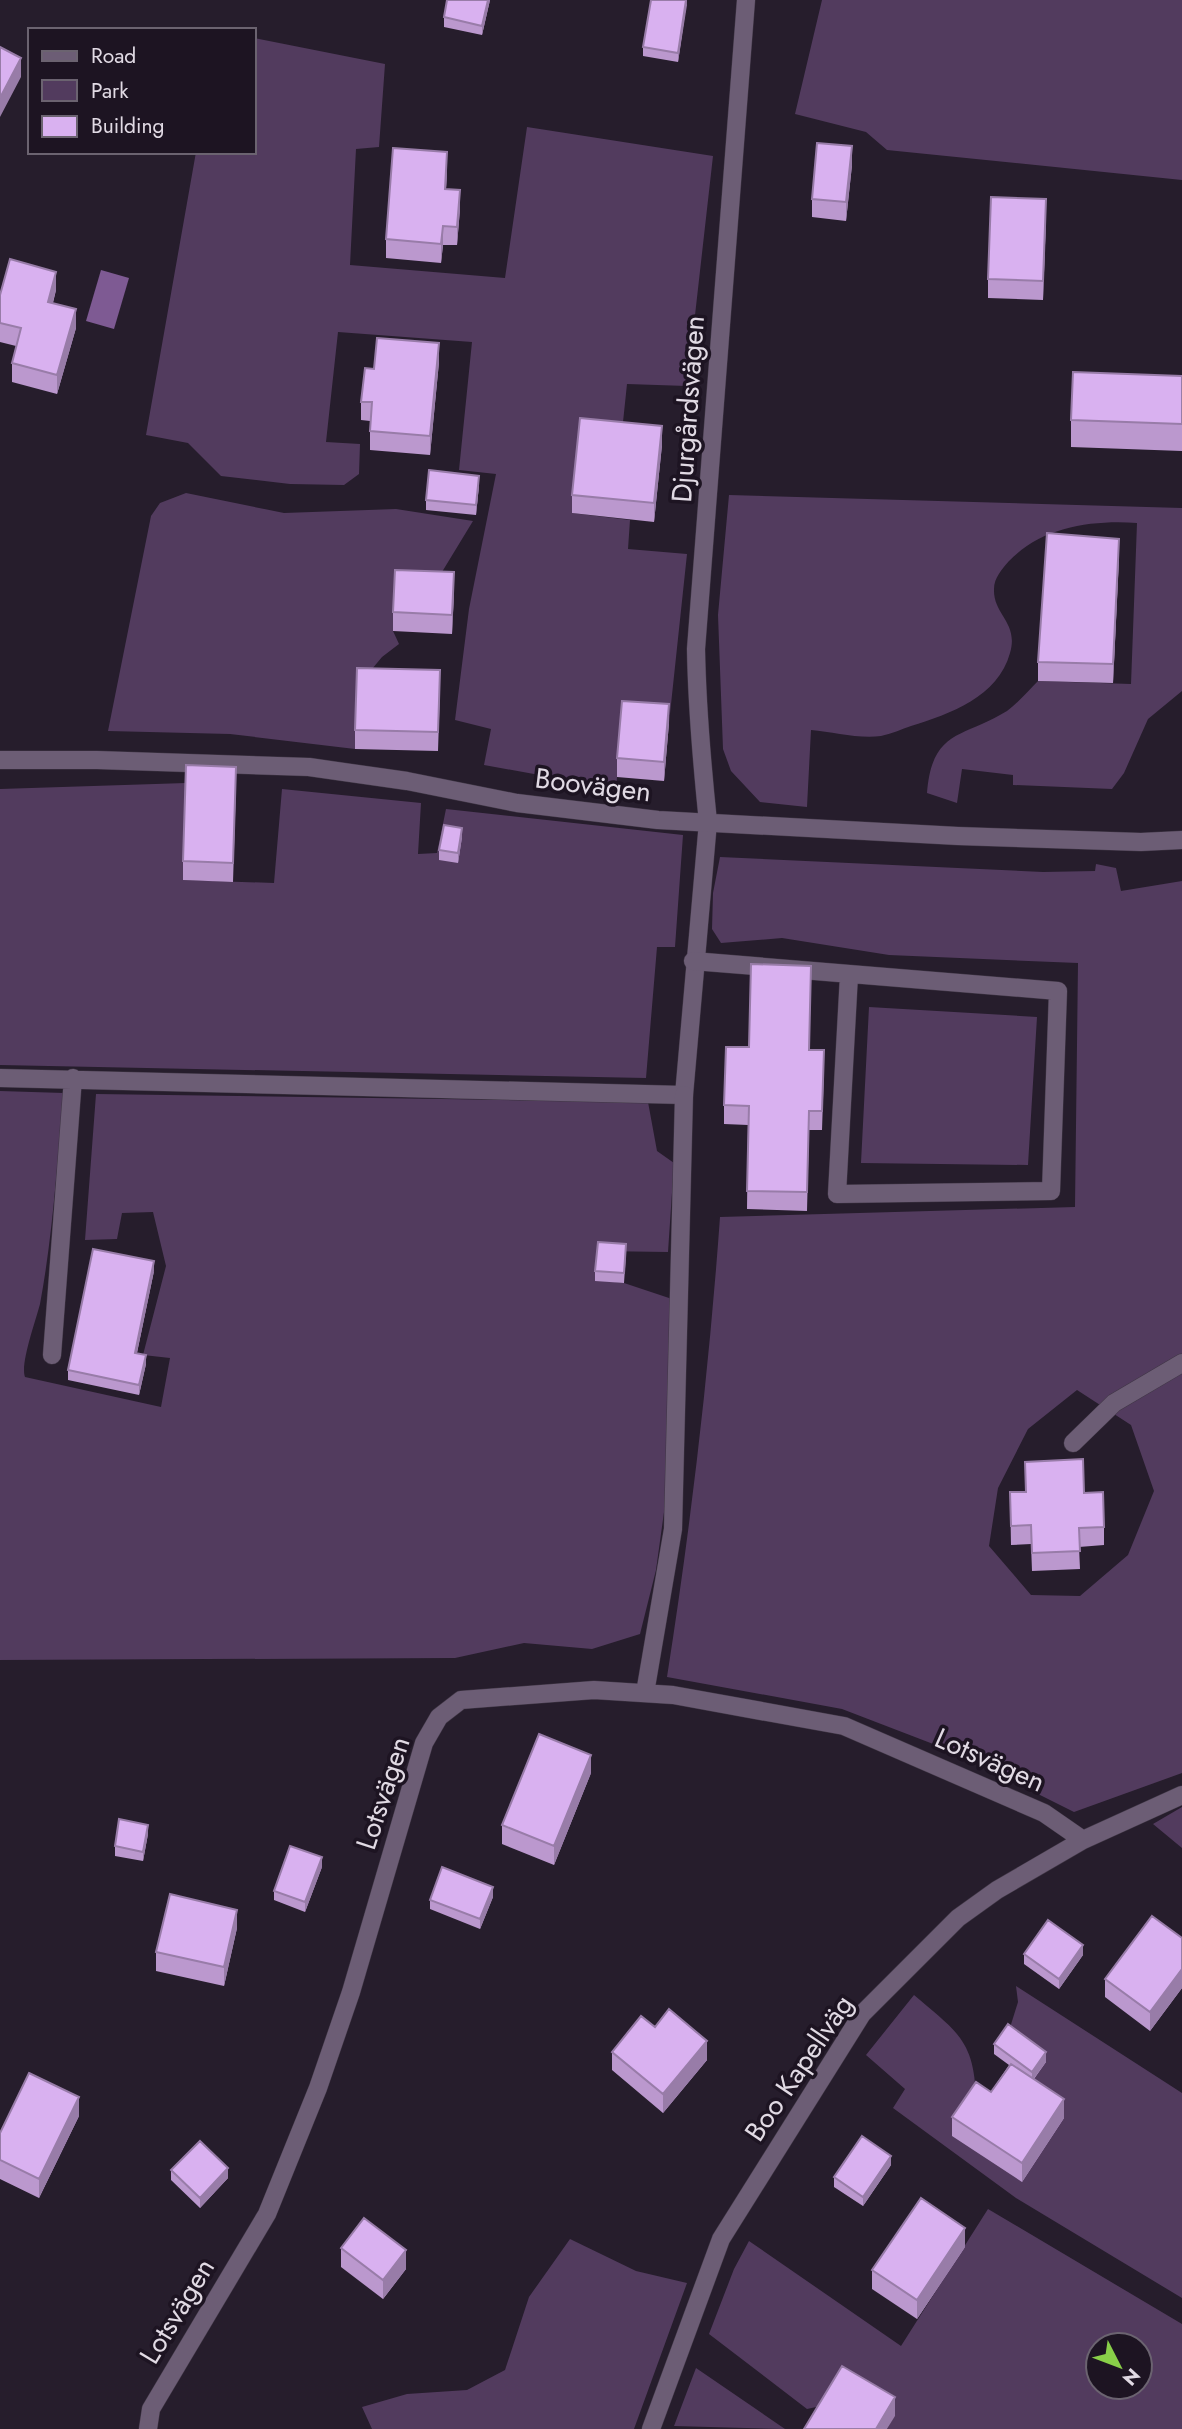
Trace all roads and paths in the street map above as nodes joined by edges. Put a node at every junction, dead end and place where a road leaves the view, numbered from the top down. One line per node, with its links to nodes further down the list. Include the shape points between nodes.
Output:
1 (746, 0): 3 (street, Djurgårdsvägen, via 696,649 697,719)
2 (0, 760): 3 (street, Boovägen, via 309,768 517,803)
3 (708, 822): 4 (street, Boovägen, via 1140,842); 5 (street, Djurgårdsvägen)
4 (1182, 840)
5 (694, 961): 6 (street); 9 (street, Djurgårdsvägen)
6 (849, 975): 6 (street, via 1058,991 1051,1191 837,1194)
7 (0, 1078): 8 (street)
8 (73, 1078): 9 (street); 10 (street)
9 (684, 1095): 13 (street, Djurgårdsvägen, via 673,1529)
10 (52, 1355)
11 (1182, 1363): 12 (street, via 1114,1403)
12 (1073, 1443)
13 (645, 1693): 15 (street, Lotsvägen, via 844,1726 1044,1813); 16 (street, Lotsvägen, via 594,1690 461,1700 439,1717 424,1743 318,2088 267,2214 151,2409)
14 (1182, 1795): 15 (street, Boo Kapellväg)
15 (1083, 1840): 17 (street, Boo Kapellväg, via 958,1918 862,2014 721,2239)
16 (148, 2429)
17 (652, 2429)

